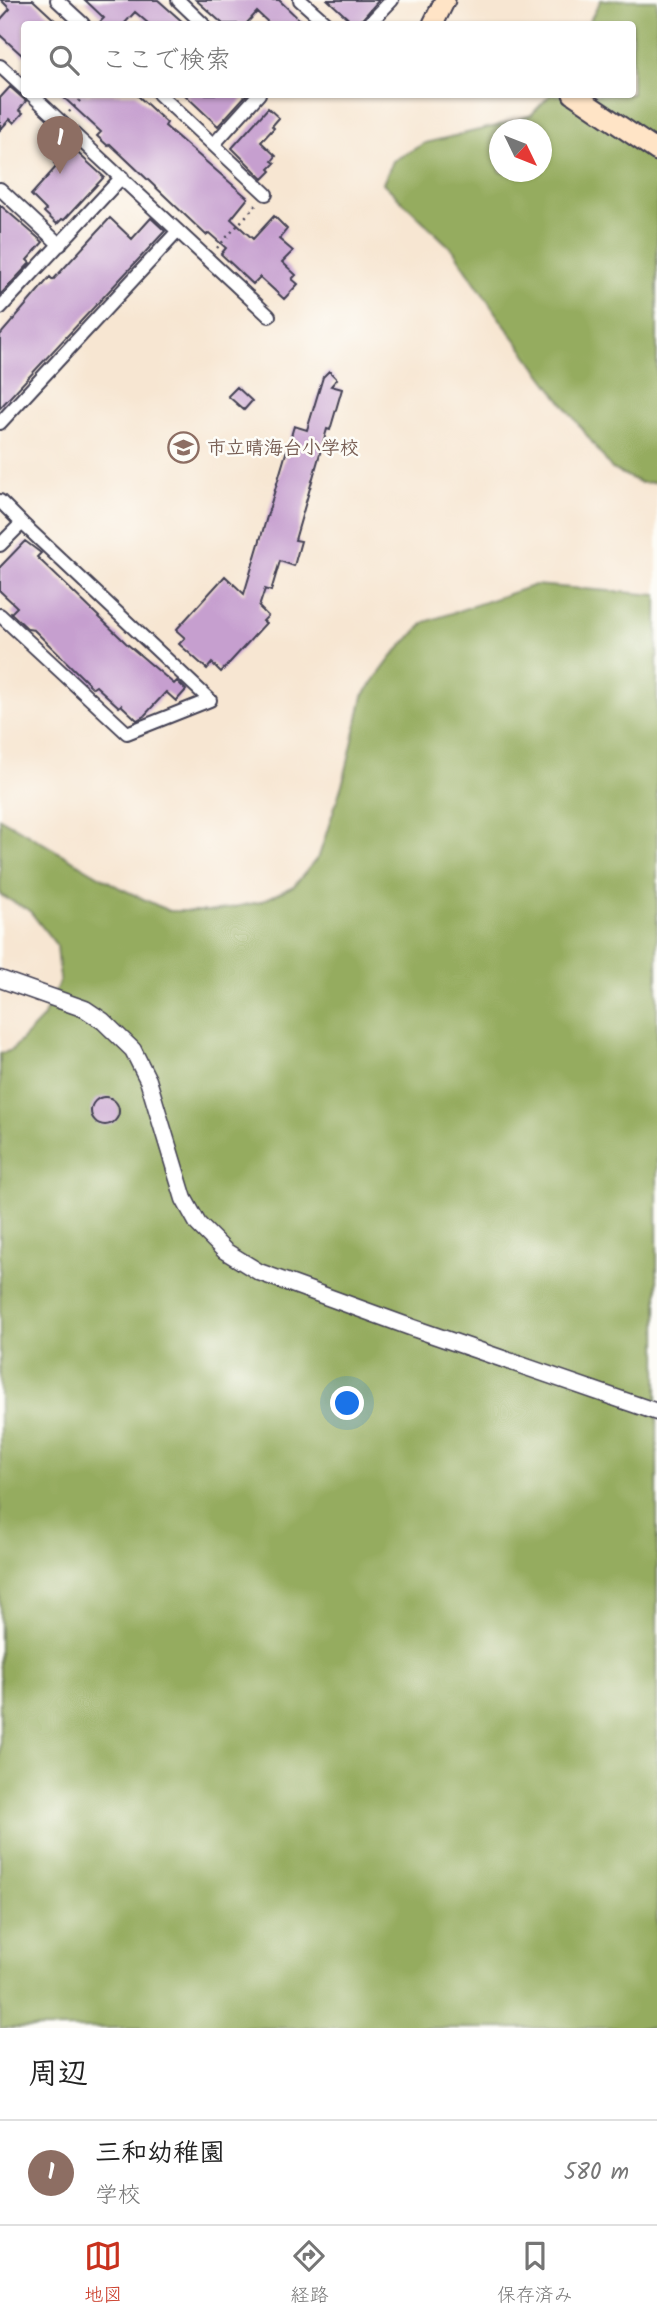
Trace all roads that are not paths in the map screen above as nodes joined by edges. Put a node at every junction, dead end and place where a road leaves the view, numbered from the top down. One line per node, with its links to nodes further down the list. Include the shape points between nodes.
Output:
1 (57, 0): 6 (street)
2 (178, 0): 7 (street)
3 (300, 0): 8 (street)
4 (392, 0): 9 (street)
5 (445, 0): 10 (main road)
6 (80, 21)
7 (200, 21)
8 (324, 21)
9 (372, 21)
10 (434, 21)
11 (0, 66): 12 (street)
12 (21, 85)
13 (35, 98): 19 (street)
14 (163, 98): 17 (street)
15 (255, 98): 17 (street)
16 (579, 98): 18 (main road)
17 (214, 144): 21 (street)
18 (657, 151)
19 (122, 177): 22 (street); 23 (street)
20 (0, 189): 23 (street)
21 (266, 194)
22 (178, 232): 25 (street); 26 (street)
23 (60, 244): 24 (street)
24 (0, 308)
25 (269, 316)
26 (0, 423)
27 (0, 501): 28 (street)
28 (22, 523): 29 (street); 30 (street, via 210,700 127,733)
29 (0, 545)
30 (0, 615)
31 (0, 979): 32 (street, via 85,1009 133,1050 148,1080 184,1199 198,1224 225,1251 259,1272)
32 (657, 1412)

